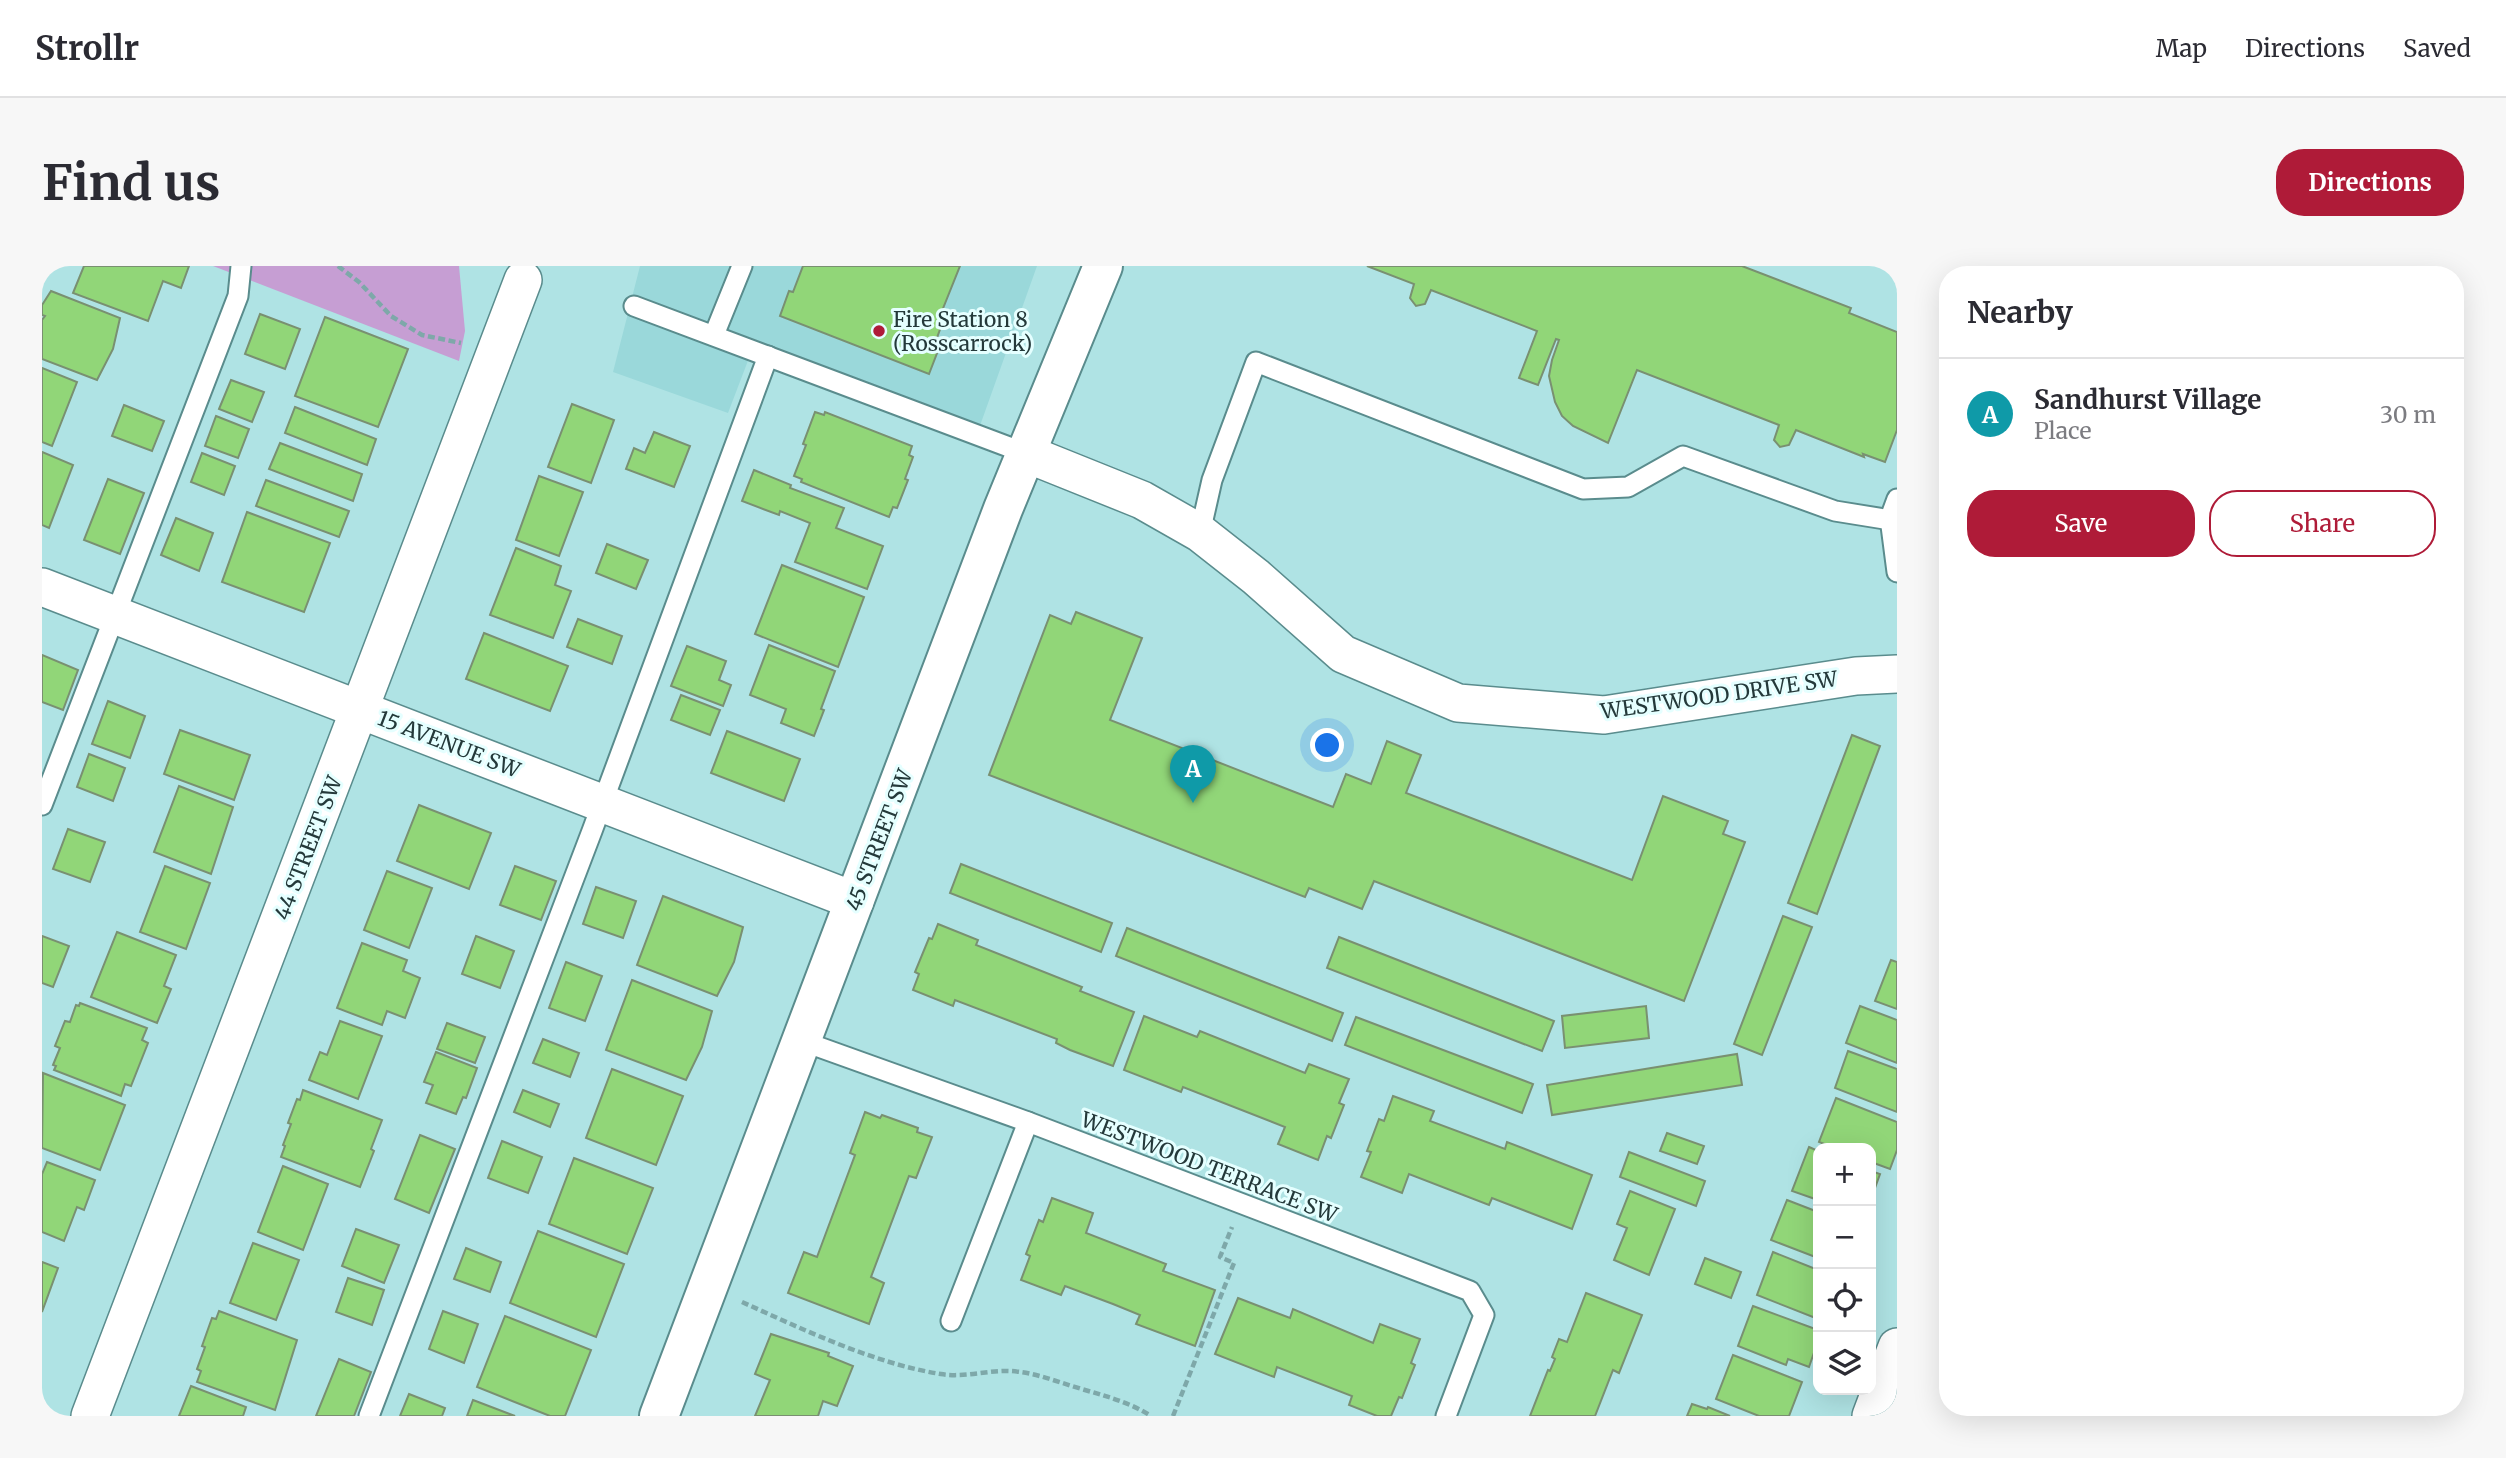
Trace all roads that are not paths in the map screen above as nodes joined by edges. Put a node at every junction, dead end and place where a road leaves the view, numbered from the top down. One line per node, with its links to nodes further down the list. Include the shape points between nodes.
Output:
1 (241, 266): 14 (lane, via 238,296)
2 (742, 266): 6 (lane)
3 (1103, 266): 8 (street, 45 STREET SW)
4 (523, 280): 16 (street, 44 STREET SW)
5 (634, 306): 6 (lane)
6 (714, 335): 7 (lane)
7 (768, 356): 8 (lane); 17 (lane)
8 (1025, 453): 11 (street, WESTWOOD DRIVE SW, via 1142,500); 19 (street, 45 STREET SW)
9 (1897, 499): 10 (lane)
10 (1893, 520): 11 (lane, via 1835,511 1683,456 1628,488 1583,489 1256,362 1212,480); 12 (lane)
11 (1200, 533): 15 (street, WESTWOOD DRIVE SW, via 1342,654 1458,703 1604,715 1856,676)
12 (1897, 572)
13 (42, 587): 14 (street, 15 AVENUE SW)
14 (115, 615): 16 (street, 15 AVENUE SW); 18 (lane)
15 (1897, 674)
16 (360, 710): 17 (street, 15 AVENUE SW); 24 (street, 44 STREET SW)
17 (602, 803): 19 (street, 15 AVENUE SW); 25 (lane)
18 (42, 805)
19 (855, 901): 20 (street, 45 STREET SW)
20 (803, 1041): 21 (lane, WESTWOOD TERRACE SW); 26 (street, 45 STREET SW)
21 (1028, 1122): 22 (lane); 27 (lane, WESTWOOD TERRACE SW, via 1470,1291 1484,1315)
22 (951, 1321)
23 (1897, 1347): 28 (street)
24 (90, 1416)
25 (369, 1416)
26 (659, 1416)
27 (1446, 1416)
28 (1871, 1416)

